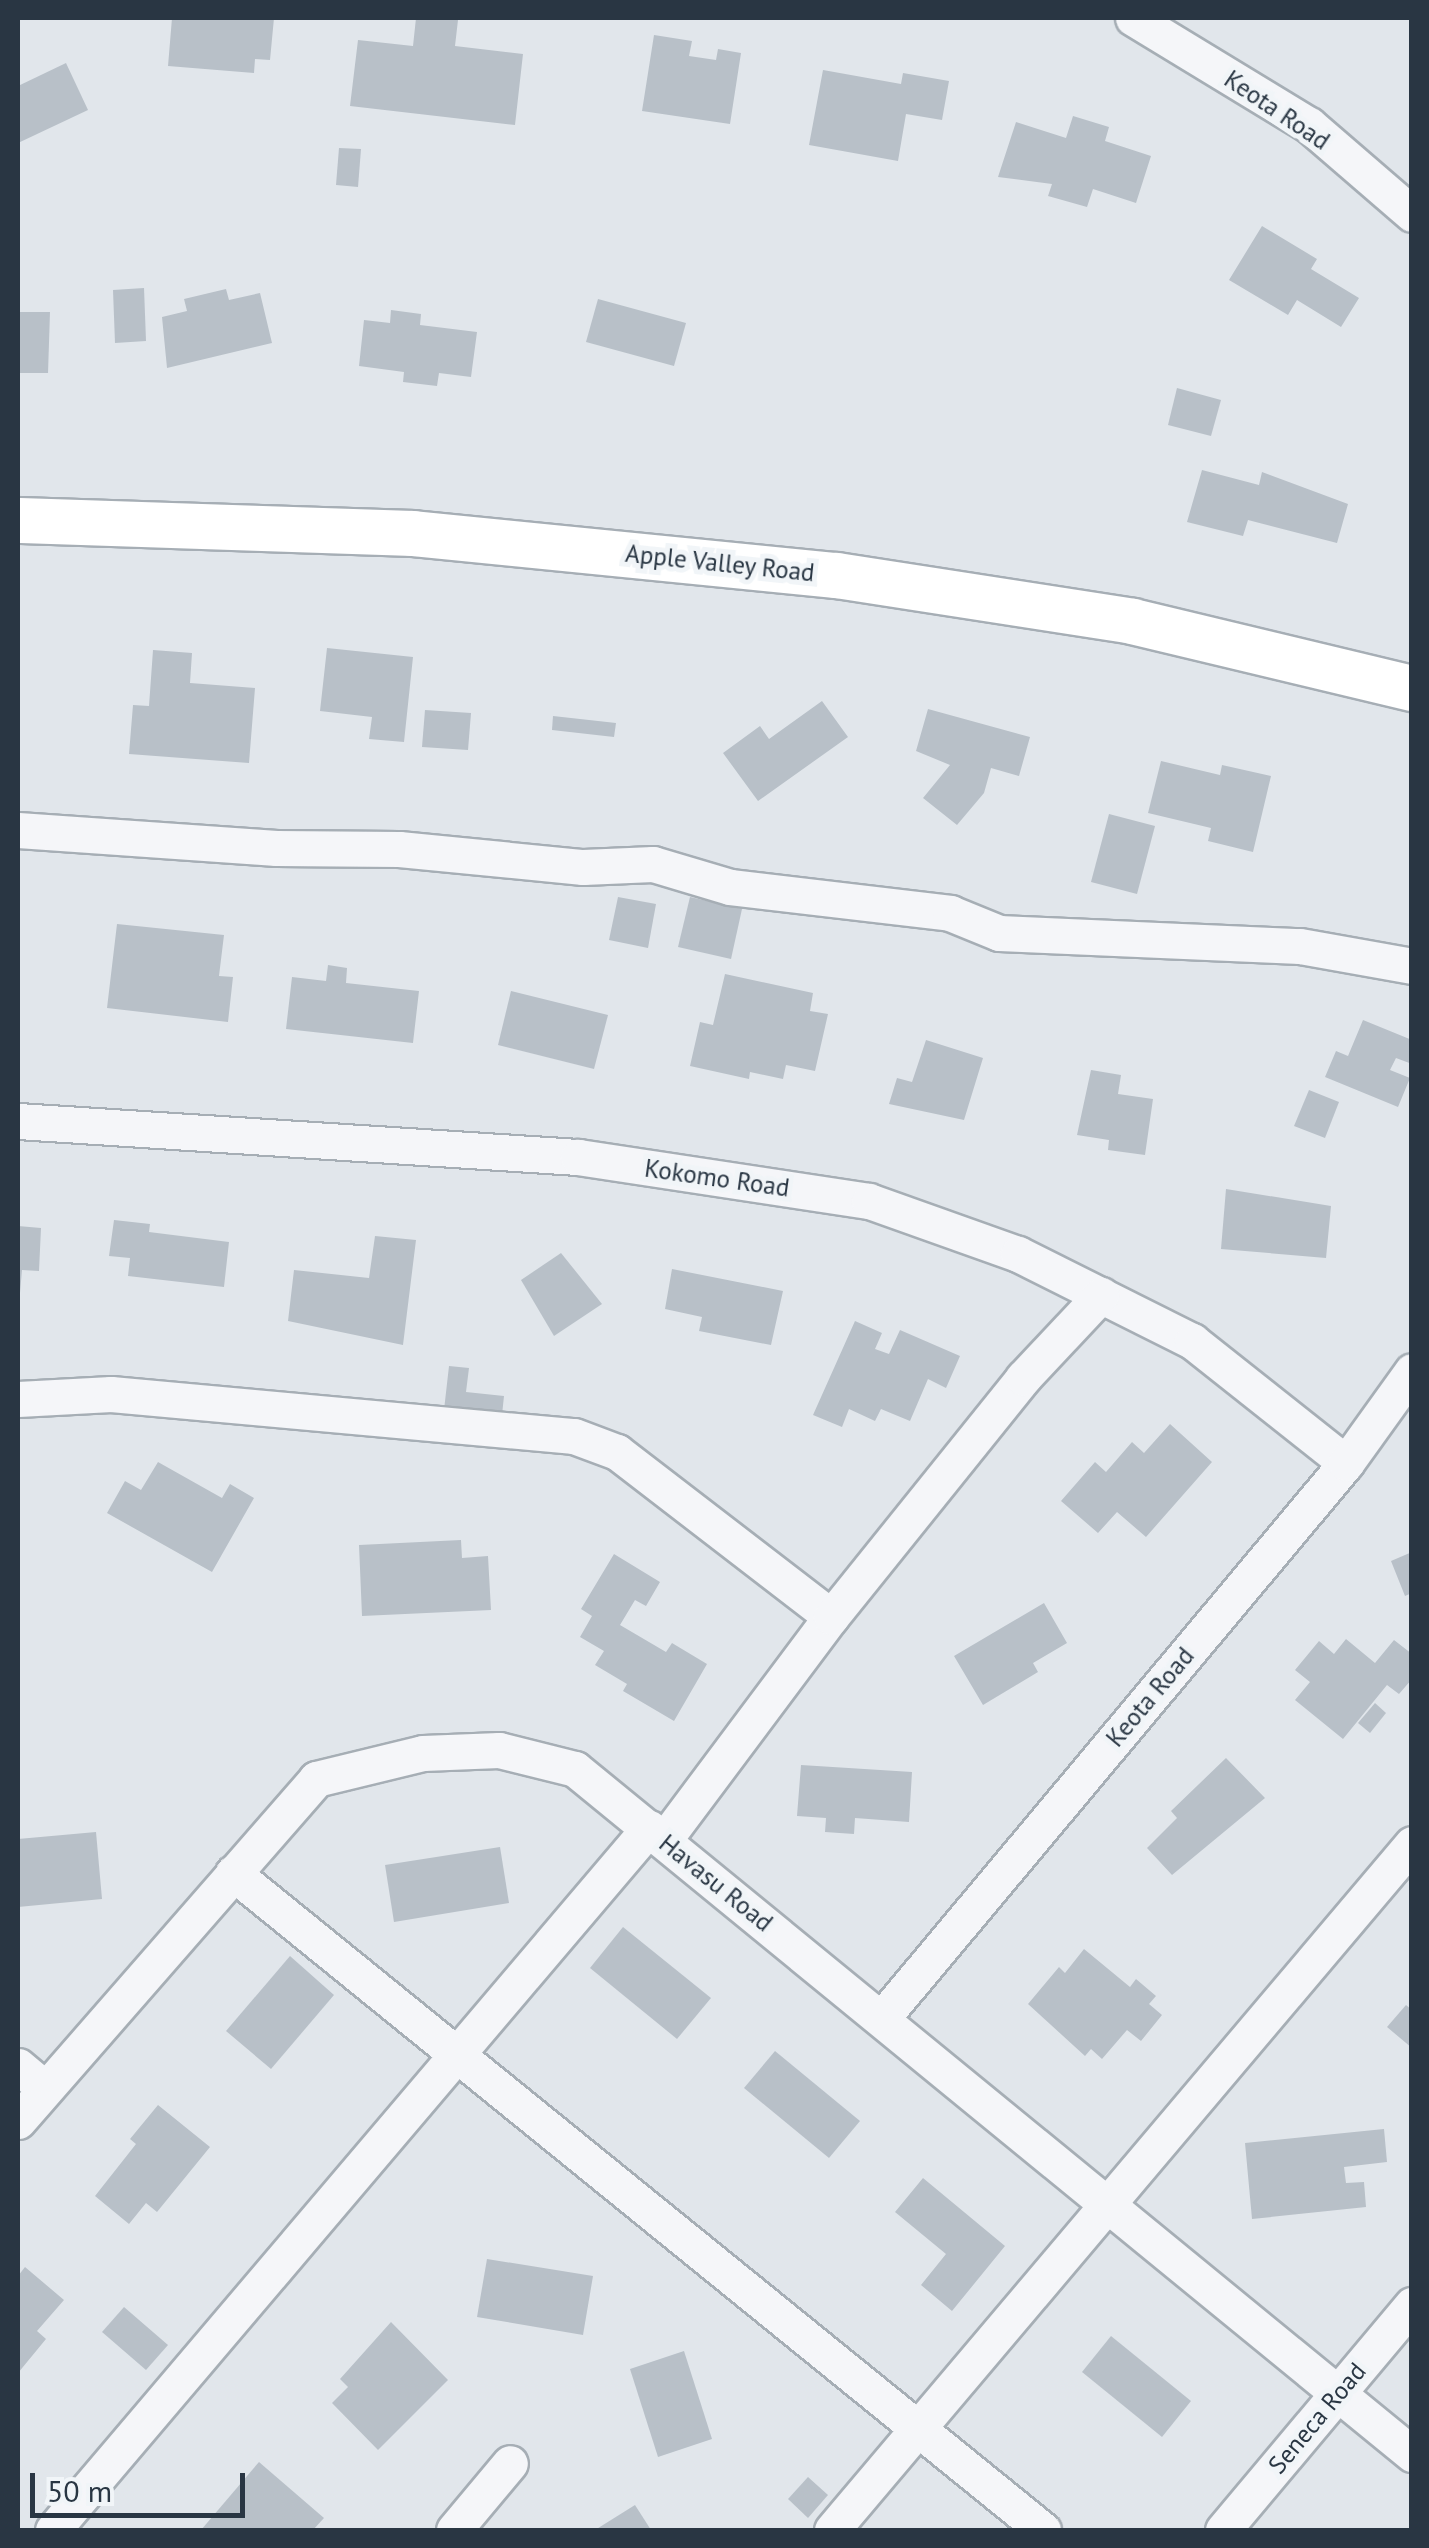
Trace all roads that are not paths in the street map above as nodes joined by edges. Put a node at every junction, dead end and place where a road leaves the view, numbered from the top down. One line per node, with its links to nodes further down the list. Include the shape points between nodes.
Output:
1 (1133, 18): 2 (street, Keota Road, via 1309,126)
2 (1412, 214)
3 (18, 520): 4 (main road, Apple Valley Road, via 413,533 836,575 1132,621)
4 (1412, 688)
5 (18, 830): 6 (street, via 276,848 399,849 583,867 653,864 730,887 950,913 999,933 1300,946)
6 (1412, 966)
7 (18, 1121): 8 (street, Kokomo Road, via 578,1158 870,1201 1018,1254)
8 (1101, 1295): 11 (street, Kokomo Road, via 1192,1341); 12 (street, via 1024,1378)
9 (1412, 1371): 11 (street, Keota Road)
10 (18, 1399): 12 (street, via 111,1394 574,1436 618,1452)
11 (1346, 1463): 16 (street, Keota Road)
12 (831, 1618): 13 (street)
13 (656, 1834): 15 (street, Havasu Road, via 576,1769 499,1750 423,1753 316,1779); 16 (street, Havasu Road); 17 (street)
14 (1412, 1844): 20 (street)
15 (234, 1873): 17 (street); 18 (street, Havasu Road)
16 (882, 2018): 20 (street, Havasu Road)
17 (460, 2051): 23 (street); 26 (street)
18 (31, 2078): 19 (street, Havasu Road)
19 (18, 2122)
20 (1109, 2205): 22 (street, Havasu Road); 23 (street)
21 (1412, 2305): 22 (street, Seneca Road)
22 (1338, 2393): 24 (street, Havasu Road); 30 (street, Seneca Road)
23 (918, 2428): 28 (street); 29 (street)
24 (1412, 2454)
25 (510, 2462): 27 (street)
26 (54, 2530)
27 (454, 2530)
28 (832, 2530)
29 (1042, 2530)
30 (1222, 2530)

